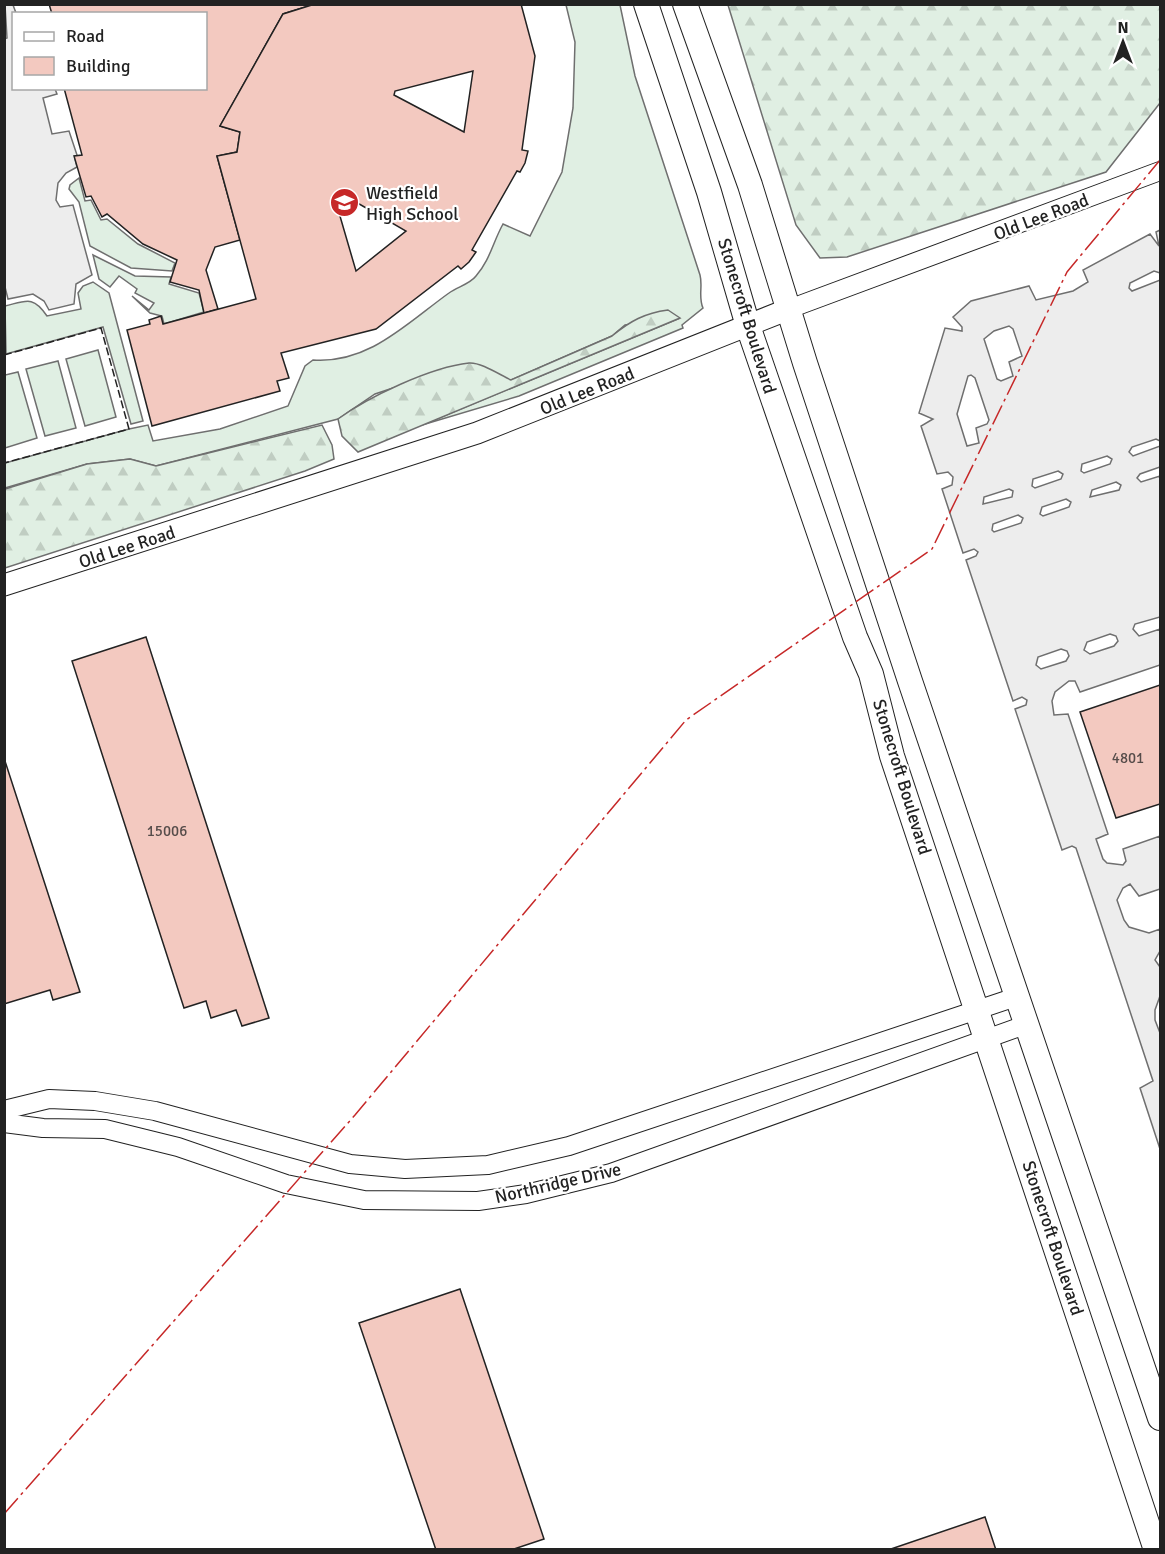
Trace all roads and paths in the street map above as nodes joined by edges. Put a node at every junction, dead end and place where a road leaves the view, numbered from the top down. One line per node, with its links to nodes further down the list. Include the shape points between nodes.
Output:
1 (646, 4): 5 (main road, Stonecroft Boulevard, via 709,192)
2 (685, 4): 4 (main road, Stonecroft Boulevard, via 750,185)
3 (1161, 171): 4 (street, Old Lee Road)
4 (789, 309): 5 (street, Old Lee Road); 7 (main road, Stonecroft Boulevard)
5 (748, 326): 6 (street, Old Lee Road, via 477,433); 8 (main road, Stonecroft Boulevard, via 871,674 892,756)
6 (4, 585)
7 (1016, 997): 8 (street, Northridge Drive); 9 (main road, Stonecroft Boulevard)
8 (977, 1011): 10 (main road, Stonecroft Boulevard); 11 (street, Northridge Drive, via 569,1146 488,1165 405,1169 350,1164 155,1111 95,1101 49,1099)
9 (1026, 1025): 10 (street, Northridge Drive); 13 (main road, Stonecroft Boulevard)
10 (987, 1039): 12 (street, Northridge Drive, via 611,1173 526,1194 478,1201 364,1200 286,1184 178,1147 105,1129); 14 (main road, Stonecroft Boulevard)
11 (4, 1110)
12 (4, 1123)
13 (1161, 1418)
14 (1156, 1550)

